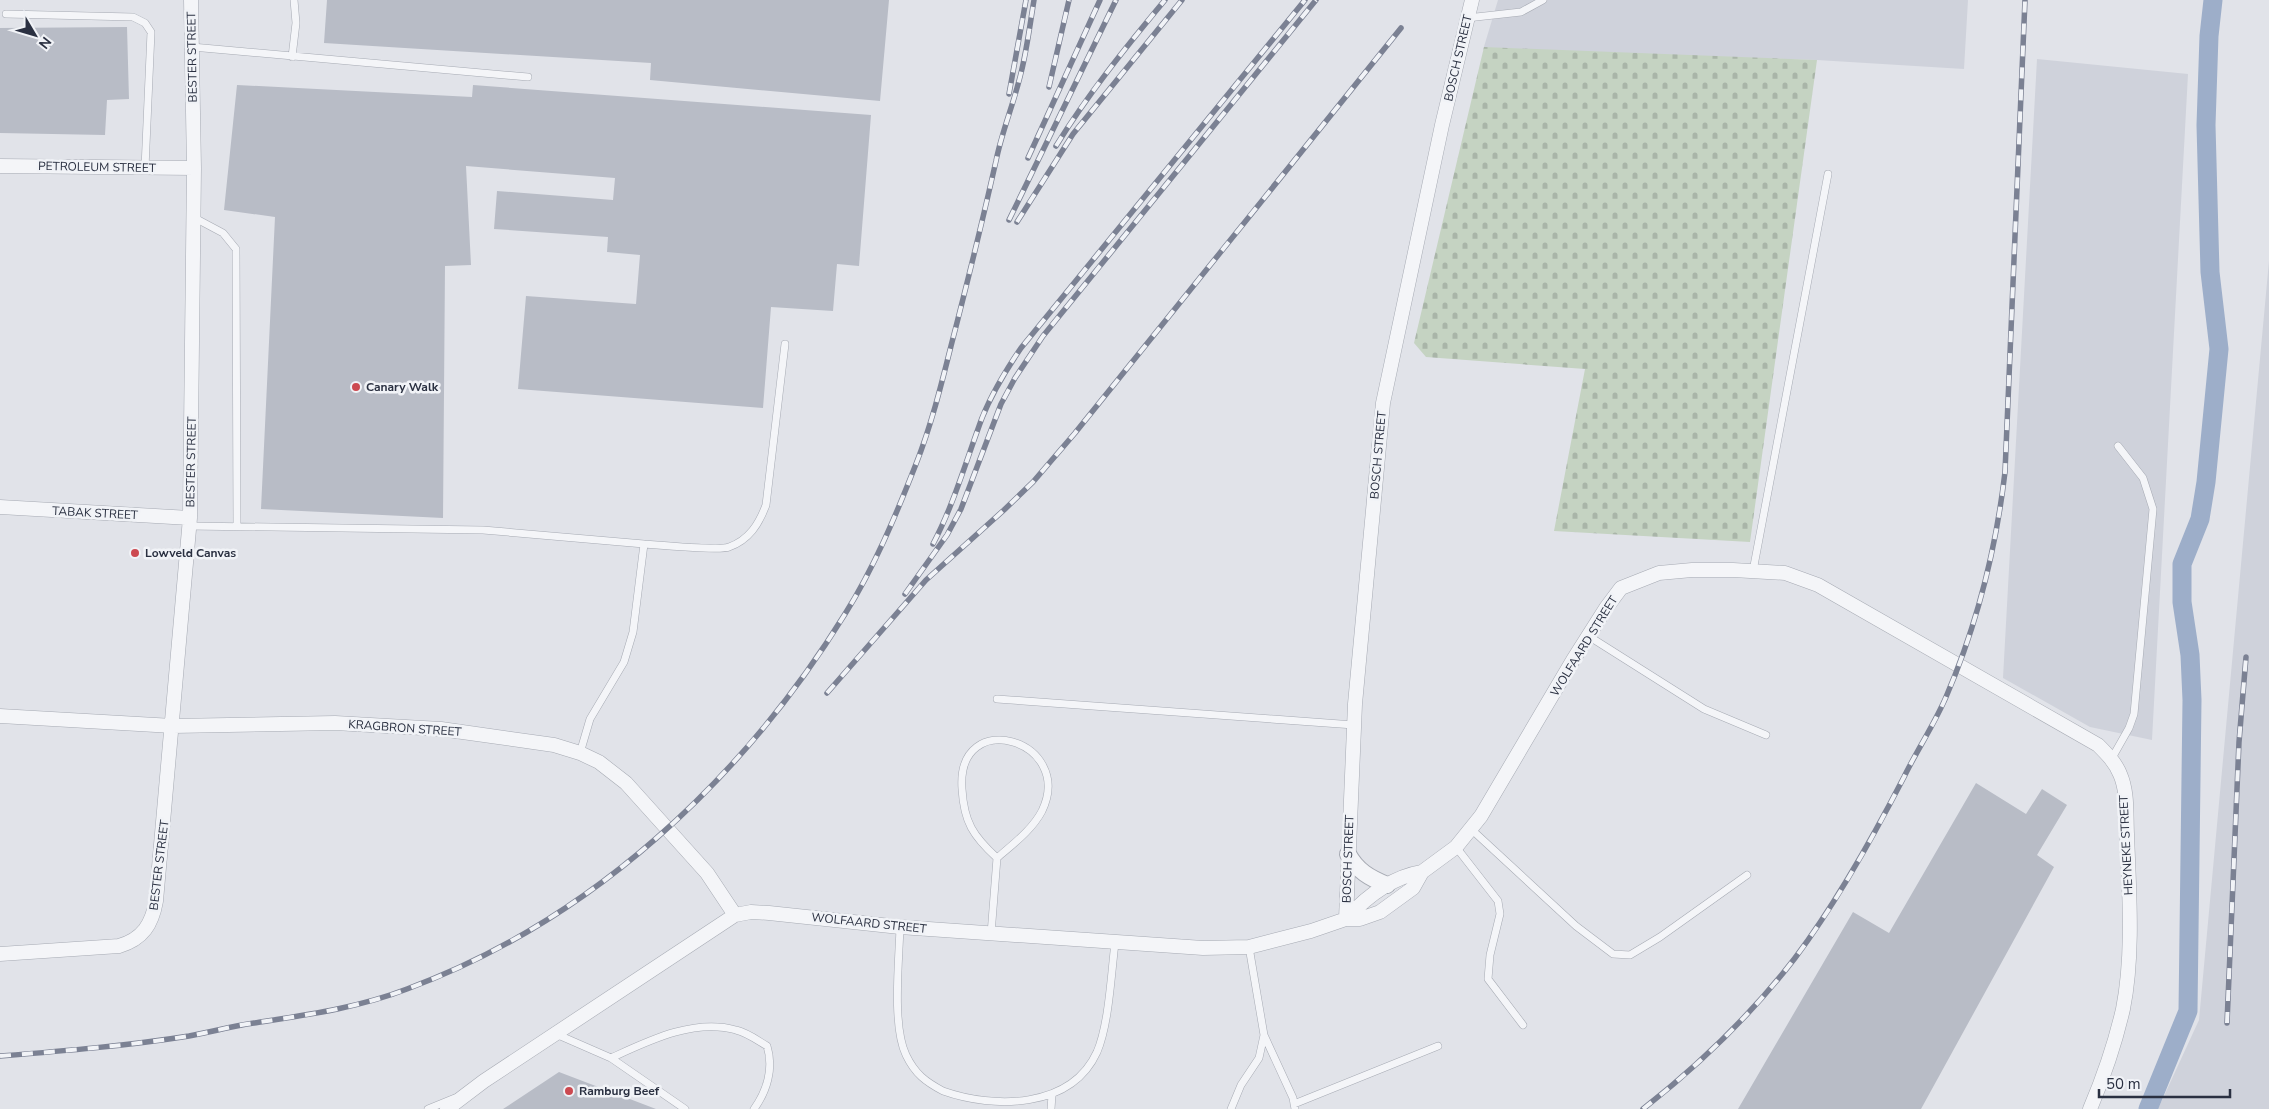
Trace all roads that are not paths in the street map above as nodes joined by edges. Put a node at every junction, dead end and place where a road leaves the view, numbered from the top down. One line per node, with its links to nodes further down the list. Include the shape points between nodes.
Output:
1 (191, 0): 7 (street, BESTER STREET)
2 (294, 0): 8 (lane, via 296,23)
3 (1472, 0): 6 (street, BOSCH STREET)
4 (1542, 0): 6 (lane, via 1521,12)
5 (6, 14): 11 (lane, via 133,18 145,23 152,32)
6 (1467, 18): 26 (street, BOSCH STREET, via 1383,403)
7 (192, 47): 8 (lane); 12 (street, BESTER STREET)
8 (292, 57): 9 (lane)
9 (528, 77)
10 (0, 166): 11 (street, PETROLEUM STREET)
11 (145, 168): 12 (street, PETROLEUM STREET)
12 (194, 168): 14 (street, BESTER STREET)
13 (1828, 174): 21 (lane)
14 (193, 216): 18 (street, BESTER STREET); 19 (lane, via 223,234 236,249)
15 (785, 344): 20 (lane, via 766,505 759,525 728,548)
16 (2118, 446): 30 (lane, via 2143,478 2153,509 2134,714)
17 (0, 507): 18 (street, TABAK STREET)
18 (190, 522): 19 (lane); 27 (street, BESTER STREET)
19 (237, 526): 20 (lane, via 483,530)
20 (644, 544): 29 (lane, via 633,632 624,662 590,719)
21 (1753, 571): 22 (street, WOLFAARD STREET, via 1692,570 1660,573 1635,582 1622,588); 23 (street, WOLFAARD STREET, via 1785,573 1818,585)
22 (1590, 637): 28 (lane, via 1704,710); 31 (street, WOLFAARD STREET, via 1482,816)
23 (1958, 665): 30 (street, HEYNEKE STREET, via 2098,744)
24 (997, 700): 26 (lane)
25 (0, 716): 27 (street, KRAGBRON STREET)
26 (1354, 725): 33 (street, BOSCH STREET)
27 (173, 726): 29 (street, KRAGBRON STREET, via 335,723 441,730 528,740); 44 (street, BESTER STREET, via 156,901 151,922 143,934 119,946)
28 (1766, 735)
29 (580, 753): 38 (street, KRAGBRON STREET, via 612,771 638,795 707,873)
30 (2112, 758): 59 (street, HEYNEKE STREET, via 2121,776 2126,801 2127,973 2124,1006 2117,1032 2105,1075)
31 (1471, 829): 32 (street, WOLFAARD STREET); 36 (lane, via 1576,926 1613,954 1630,955)
32 (1456, 847): 35 (street, WOLFAARD STREET); 45 (lane, via 1498,901 1500,914 1488,979)
33 (1348, 854): 37 (street, via 1355,867); 39 (street, BOSCH STREET)
34 (997, 858): 34 (lane, via 1030,828 1042,811 1048,789 1045,771 1036,755 1019,743 998,739 982,743 971,751 961,780 967,821 973,833); 41 (lane)
35 (1422, 872): 37 (street, WOLFAARD STREET); 39 (street, WOLFAARD STREET, via 1413,888 1380,912 1360,919)
36 (1747, 875)
37 (1387, 885): 39 (street, WOLFAARD STREET)
38 (736, 915): 40 (street, WOLFAARD STREET, via 769,912); 46 (street, WOLFAARD STREET)
39 (1346, 918): 43 (street, WOLFAARD STREET, via 1311,931)
40 (900, 928): 41 (street, WOLFAARD STREET); 50 (lane, via 898,1023 905,1055 923,1080 961,1101 999,1108 1037,1103)
41 (991, 934): 42 (street, WOLFAARD STREET)
42 (1115, 944): 43 (street, WOLFAARD STREET); 50 (lane, via 1104,1026 1097,1052 1079,1079)
43 (1248, 947): 47 (lane)
44 (0, 954)
45 (1523, 1025)
46 (556, 1033): 49 (lane); 51 (street, WOLFAARD STREET)
47 (1264, 1035): 52 (lane); 58 (lane, via 1258,1058)
48 (1438, 1046): 52 (lane)
49 (611, 1058): 55 (lane); 56 (lane, via 666,1035 717,1027 736,1030 767,1046 770,1056 767,1086)
50 (1052, 1095): 57 (lane)
51 (462, 1096): 53 (lane); 54 (street, WOLFAARD STREET)
52 (1295, 1106)
53 (428, 1109)
54 (447, 1109)
55 (686, 1109)
56 (754, 1109)
57 (1051, 1109)
58 (1231, 1109)
59 (2090, 1109)

